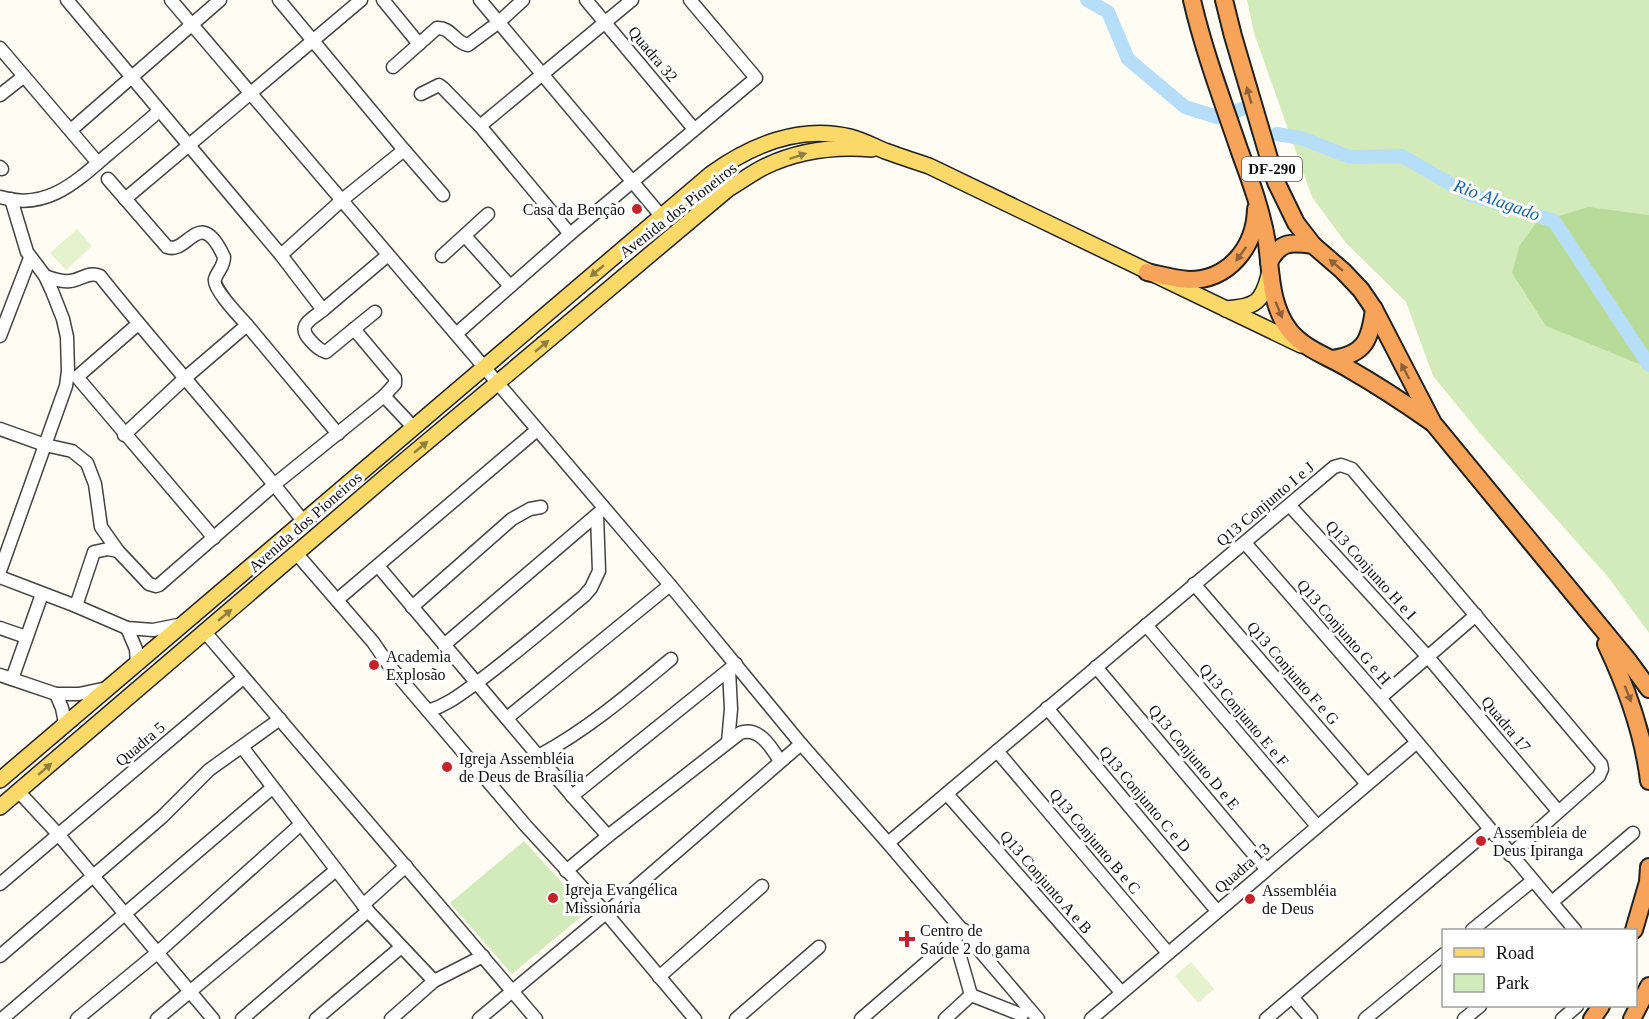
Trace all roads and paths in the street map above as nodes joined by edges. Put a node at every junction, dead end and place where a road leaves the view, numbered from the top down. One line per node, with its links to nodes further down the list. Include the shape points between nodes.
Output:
1 (67, 0): 23 (street)
2 (171, 0): 16 (street)
3 (220, 0): 16 (street)
4 (279, 0): 17 (street)
5 (361, 0): 17 (street)
6 (383, 0): 18 (street)
7 (480, 0): 14 (street)
8 (523, 0): 14 (street)
9 (586, 0): 15 (street, Quadra 32)
10 (632, 0): 15 (street)
11 (690, 0): 29 (street, via 756,78)
12 (1192, 0): 42 (highway, DF-290)
13 (1224, 0): 48 (highway, DF-290, one-way to 13, via 1296,223 1276,182)
14 (499, 22): 18 (street, via 468,45 441,27); 21 (street)
15 (605, 22): 21 (street); 29 (street, Quadra 32)
16 (191, 24): 23 (street); 24 (street)
17 (314, 40): 24 (street); 33 (street)
18 (418, 44): 20 (street)
19 (0, 48): 22 (street)
20 (393, 67)
21 (542, 74): 28 (street); 38 (street)
22 (23, 76): 26 (street); 30 (street)
23 (132, 77): 27 (street); 30 (street)
24 (251, 94): 31 (street); 43 (street)
25 (421, 94): 28 (street, via 439,86)
26 (0, 95)
27 (159, 111): 31 (street); 35 (street)
28 (480, 126): 46 (street)
29 (694, 129): 38 (street)
30 (71, 130): 35 (street)
31 (188, 145): 41 (street); 49 (street)
32 (753, 148): 34 (main road, Avenida dos Pioneiros, via 777,139 820,132 851,137); 36 (main road, via 761,154); 45 (main road, Avenida dos Pioneiros, via 711,174)
33 (404, 150): 39 (street); 43 (street)
34 (884, 150): 36 (main road, Avenida dos Pioneiros, one-way to 34, via 806,153 844,148); 54 (main road, via 929,166)
35 (98, 163): 40 (street, via 69,188 47,197)
36 (765, 166): 58 (main road, Avenida dos Pioneiros, via 728,189)
37 (108, 179): 41 (street)
38 (633, 182): 45 (street); 46 (street)
39 (443, 195)
40 (6, 198): 52 (street)
41 (125, 199): 64 (street, via 167,247 176,248 196,233 210,235 224,257 215,287)
42 (1257, 199): 53 (highway, DF-290); 54 (highway, one-way to 54, via 1250,240 1239,258 1224,271 1190,280)
43 (342, 201): 49 (street); 50 (street)
44 (488, 214): 47 (street)
45 (662, 217): 57 (main road, Avenida dos Pioneiros, one-way to 57)
46 (570, 234): 56 (street)
47 (465, 236): 51 (street); 56 (street)
48 (1313, 245): 53 (highway, via 1284,245 1275,251); 60 (highway, DF-290, one-way to 48, via 1343,271)
49 (281, 255): 61 (street)
50 (388, 255): 61 (street); 66 (street)
51 (442, 256)
52 (30, 258): 55 (street); 67 (street)
53 (1269, 268): 59 (main road, via 1259,301 1245,308); 68 (highway, DF-290, one-way to 68, via 1278,311)
54 (1147, 272): 59 (main road)
55 (45, 276): 63 (street, via 73,281 88,275 100,276); 74 (street, via 67,337)
56 (510, 286): 66 (street)
57 (576, 288): 58 (main road, via 584,293); 70 (main road, Avenida dos Pioneiros)
58 (588, 306): 73 (main road, Avenida dos Pioneiros, one-way to 58)
59 (1226, 309): 68 (main road)
60 (1374, 309): 69 (highway, via 1371,328 1358,351); 76 (highway, DF-290, one-way to 60)
61 (323, 310): 65 (street, via 304,328 305,335 319,350 326,352)
62 (375, 312): 65 (street)
63 (138, 324): 71 (street); 72 (street)
64 (247, 325): 72 (street); 80 (street)
65 (354, 329): 75 (street, via 395,378 395,384)
66 (456, 334): 70 (street)
67 (0, 336)
68 (1304, 346): 69 (highway, DF-290)
69 (1333, 359): 76 (highway, DF-290)
70 (483, 368): 73 (street); 77 (main road, Avenida dos Pioneiros)
71 (77, 377): 74 (street); 81 (street)
72 (184, 379): 81 (street); 85 (street)
73 (497, 384): 79 (street); 84 (main road, Avenida dos Pioneiros, one-way to 73)
74 (66, 386): 82 (street)
75 (384, 396): 77 (street); 80 (street)
76 (1433, 423): 105 (highway, DF-290)
77 (414, 428): 83 (main road, Avenida dos Pioneiros)
78 (0, 429): 82 (street)
79 (537, 430): 89 (street); 95 (street)
80 (338, 434): 85 (street)
81 (124, 435): 91 (street)
82 (45, 445): 93 (street, via 72,451 87,463 95,484 100,527); 96 (street)
83 (370, 464): 84 (main road); 86 (main road); 90 (main road, Avenida dos Pioneiros)
84 (390, 473): 86 (main road, Avenida dos Pioneiros)
85 (275, 484): 90 (street); 91 (street)
86 (376, 485): 94 (main road, Avenida dos Pioneiros)
87 (1290, 506): 92 (street, Q13 Conjunto I e J); 104 (street, Q13 Conjunto I e J, via 1334,467 1346,465); 113 (street, Q13 Conjunto H e I)
88 (542, 507): 103 (street, via 512,519)
89 (600, 512): 99 (street); 112 (street); 121 (street, via 599,571 591,588)
90 (303, 521): 106 (main road, Avenida dos Pioneiros)
91 (214, 538): 93 (street, via 156,586 149,584)
92 (1245, 543): 98 (street, Q13 Conjunto I e J); 125 (street, Q13 Conjunto G e H)
93 (118, 551): 102 (street, via 94,552)
94 (296, 554): 101 (street); 110 (main road, Avenida dos Pioneiros, one-way to 94)
95 (378, 566): 101 (street); 103 (street)
96 (0, 571)
97 (0, 577): 100 (street)
98 (1194, 584): 107 (street, Q13 Conjunto I e J); 140 (street, Q13 Conjunto F e G)
99 (670, 585): 116 (street); 128 (street)
100 (42, 594): 102 (street); 111 (street)
101 (337, 600): 127 (street)
102 (76, 606): 109 (street)
103 (412, 607): 112 (street)
104 (1476, 615): 113 (street); 146 (street, Q13 Conjunto I e J, via 1601,764 1599,776)
105 (1595, 621): 123 (highway, DF-290); 139 (highway, DF-290, one-way to 139, via 1637,717)
106 (184, 623): 109 (street, via 153,630); 114 (main road, Avenida dos Pioneiros)
107 (1146, 624): 117 (street, Q13 Conjunto I e J); 148 (street, Q13 Conjunto E e F)
108 (0, 628): 111 (street)
109 (128, 628): 114 (street)
110 (205, 632): 118 (main road, Avenida dos Pioneiros); 120 (street)
111 (26, 637): 119 (street)
112 (444, 645): 121 (street)
113 (1428, 657): 125 (street); 146 (street, Quadra 17)
114 (142, 659): 118 (main road, via 156,659); 122 (main road, Avenida dos Pioneiros)
115 (671, 659): 136 (street, via 593,723)
116 (733, 667): 131 (street); 133 (street); 144 (street)
117 (1096, 667): 126 (street, Q13 Conjunto I e J); 157 (street, Q13 Conjunto D e E)
118 (155, 674): 142 (main road, Avenida dos Pioneiros, one-way to 118)
119 (6, 677): 124 (street)
120 (243, 678): 129 (street); 151 (street, Quadra 5)
121 (476, 682): 127 (street, via 443,707); 128 (street)
122 (111, 686): 124 (street); 130 (main road, Avenida dos Pioneiros)
123 (1649, 689)
124 (56, 694): 130 (street)
125 (1380, 698): 132 (street, Q13 Conjunto G e H)
126 (1047, 708): 135 (street, Q13 Conjunto I e J); 166 (street, Q13 Conjunto C e D)
127 (428, 711): 159 (street)
128 (507, 718): 136 (street)
129 (280, 719): 134 (street); 155 (street)
130 (65, 723): 138 (main road, Avenida dos Pioneiros)
131 (728, 742): 137 (street, via 740,733 753,731); 152 (street)
132 (1416, 743): 140 (street, Quadra 13); 149 (street, Q13 Conjunto G e H)
133 (801, 744): 137 (street); 153 (street)
134 (242, 747): 141 (street); 160 (street, via 209,770 162,817)
135 (997, 751): 143 (street, Q13 Conjunto I e J); 176 (street, Q13 Conjunto B e C)
136 (540, 756): 144 (street)
137 (780, 761): 167 (street)
138 (0, 780)
139 (1649, 780)
140 (1367, 784): 148 (street, Quadra 13)
141 (272, 788): 147 (street); 168 (street)
142 (18, 791): 145 (main road, Avenida dos Pioneiros); 151 (street)
143 (947, 794): 153 (street, Q13 Conjunto I e J); 185 (street, Q13 Conjunto A e B)
144 (572, 796): 152 (street)
145 (0, 807)
146 (1558, 811): 154 (street, Q13 Conjunto I e J)
147 (301, 824): 158 (street); 175 (street)
148 (1317, 826): 157 (street, Quadra 13)
149 (1489, 830): 154 (street, Q13 Conjunto G e H); 187 (street)
150 (1633, 833): 164 (street)
151 (58, 834): 160 (street); 162 (street, Quadra 5)
152 (608, 836): 159 (street)
153 (888, 843): 172 (street)
154 (1510, 855): 161 (street, Q13 Conjunto G e H)
155 (406, 866): 165 (street); 179 (street)
156 (1649, 867): 171 (highway)
157 (1266, 869): 166 (street, Quadra 13)
158 (336, 870): 165 (street); 184 (street)
159 (566, 871): 167 (street)
160 (92, 876): 168 (street); 178 (street)
161 (1532, 881): 164 (street, Q13 Conjunto G e H); 169 (street)
162 (0, 884)
163 (762, 885): 180 (street)
164 (1552, 903): 170 (street, Q13 Conjunto G e H)
165 (365, 908): 174 (street); 195 (street)
166 (1218, 911): 176 (street, Quadra 13)
167 (606, 913): 180 (street); 183 (street)
168 (124, 914): 175 (street); 191 (street)
169 (1473, 929)
170 (1572, 929)
171 (1634, 929)
172 (959, 935): 186 (street); 190 (street); 202 (street)
173 (819, 947): 201 (street)
174 (400, 948): 181 (street); 196 (street)
175 (157, 952): 184 (street); 192 (street)
176 (1168, 952): 185 (street, Quadra 13)
177 (1442, 955): 207 (street)
178 (0, 956)
179 (483, 956): 181 (street); 183 (street)
180 (658, 977): 200 (street)
181 (434, 981): 197 (street)
182 (1649, 986): 210 (highway)
183 (512, 991): 198 (street); 199 (street)
184 (190, 992): 193 (street); 194 (street)
185 (1121, 992): 204 (street, Quadra 13)
186 (971, 995): 190 (street); 203 (street)
187 (1292, 997): 205 (street); 206 (street)
188 (1478, 1007): 208 (street)
189 (1576, 1007): 209 (street)
190 (1027, 1016)
191 (2, 1019)
192 (77, 1019)
193 (158, 1019)
194 (213, 1019)
195 (242, 1019)
196 (316, 1019)
197 (391, 1019)
198 (479, 1019)
199 (536, 1019)
200 (695, 1019)
201 (736, 1019)
202 (861, 1019)
203 (945, 1019)
204 (1091, 1019)
205 (1266, 1019)
206 (1311, 1019)
207 (1365, 1019)
208 (1464, 1019)
209 (1562, 1019)
210 (1632, 1019)

